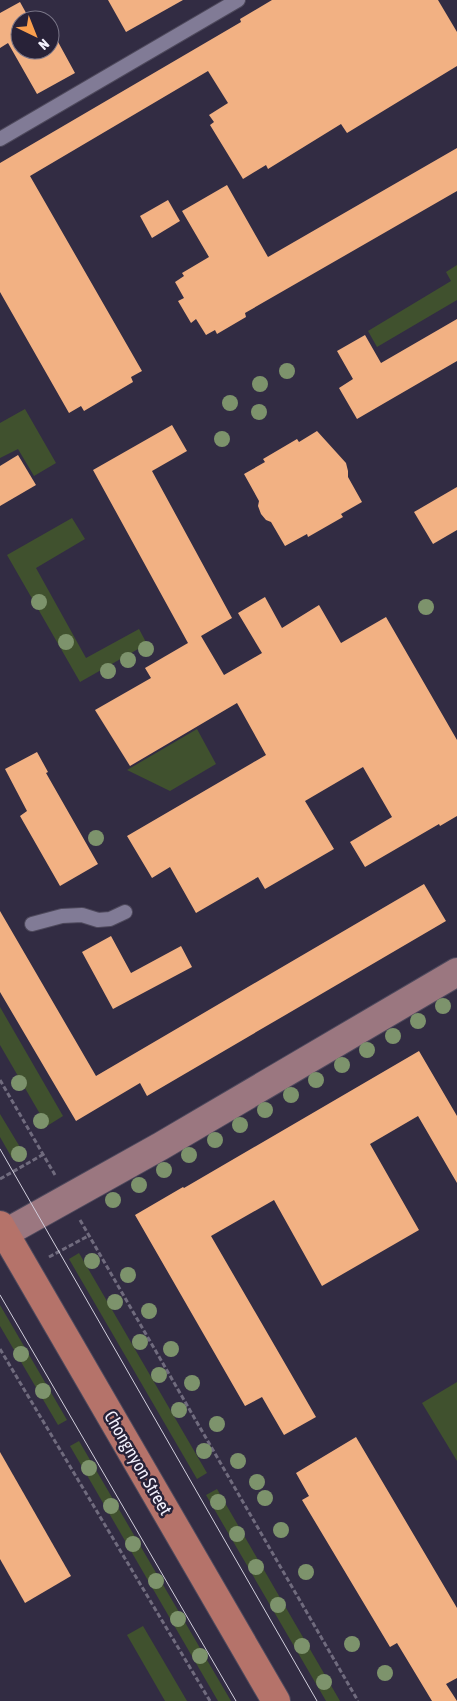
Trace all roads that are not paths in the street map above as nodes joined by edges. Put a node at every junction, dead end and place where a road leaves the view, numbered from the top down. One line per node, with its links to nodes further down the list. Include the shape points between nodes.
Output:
1 (238, 0): 2 (lane)
2 (0, 139)
3 (125, 912): 4 (lane, via 110,920 82,915 62,916)
4 (32, 924)
5 (457, 972): 6 (main road, via 69,1198)
6 (2, 1231): 7 (main road, Chongnyon Street)
7 (276, 1701)

